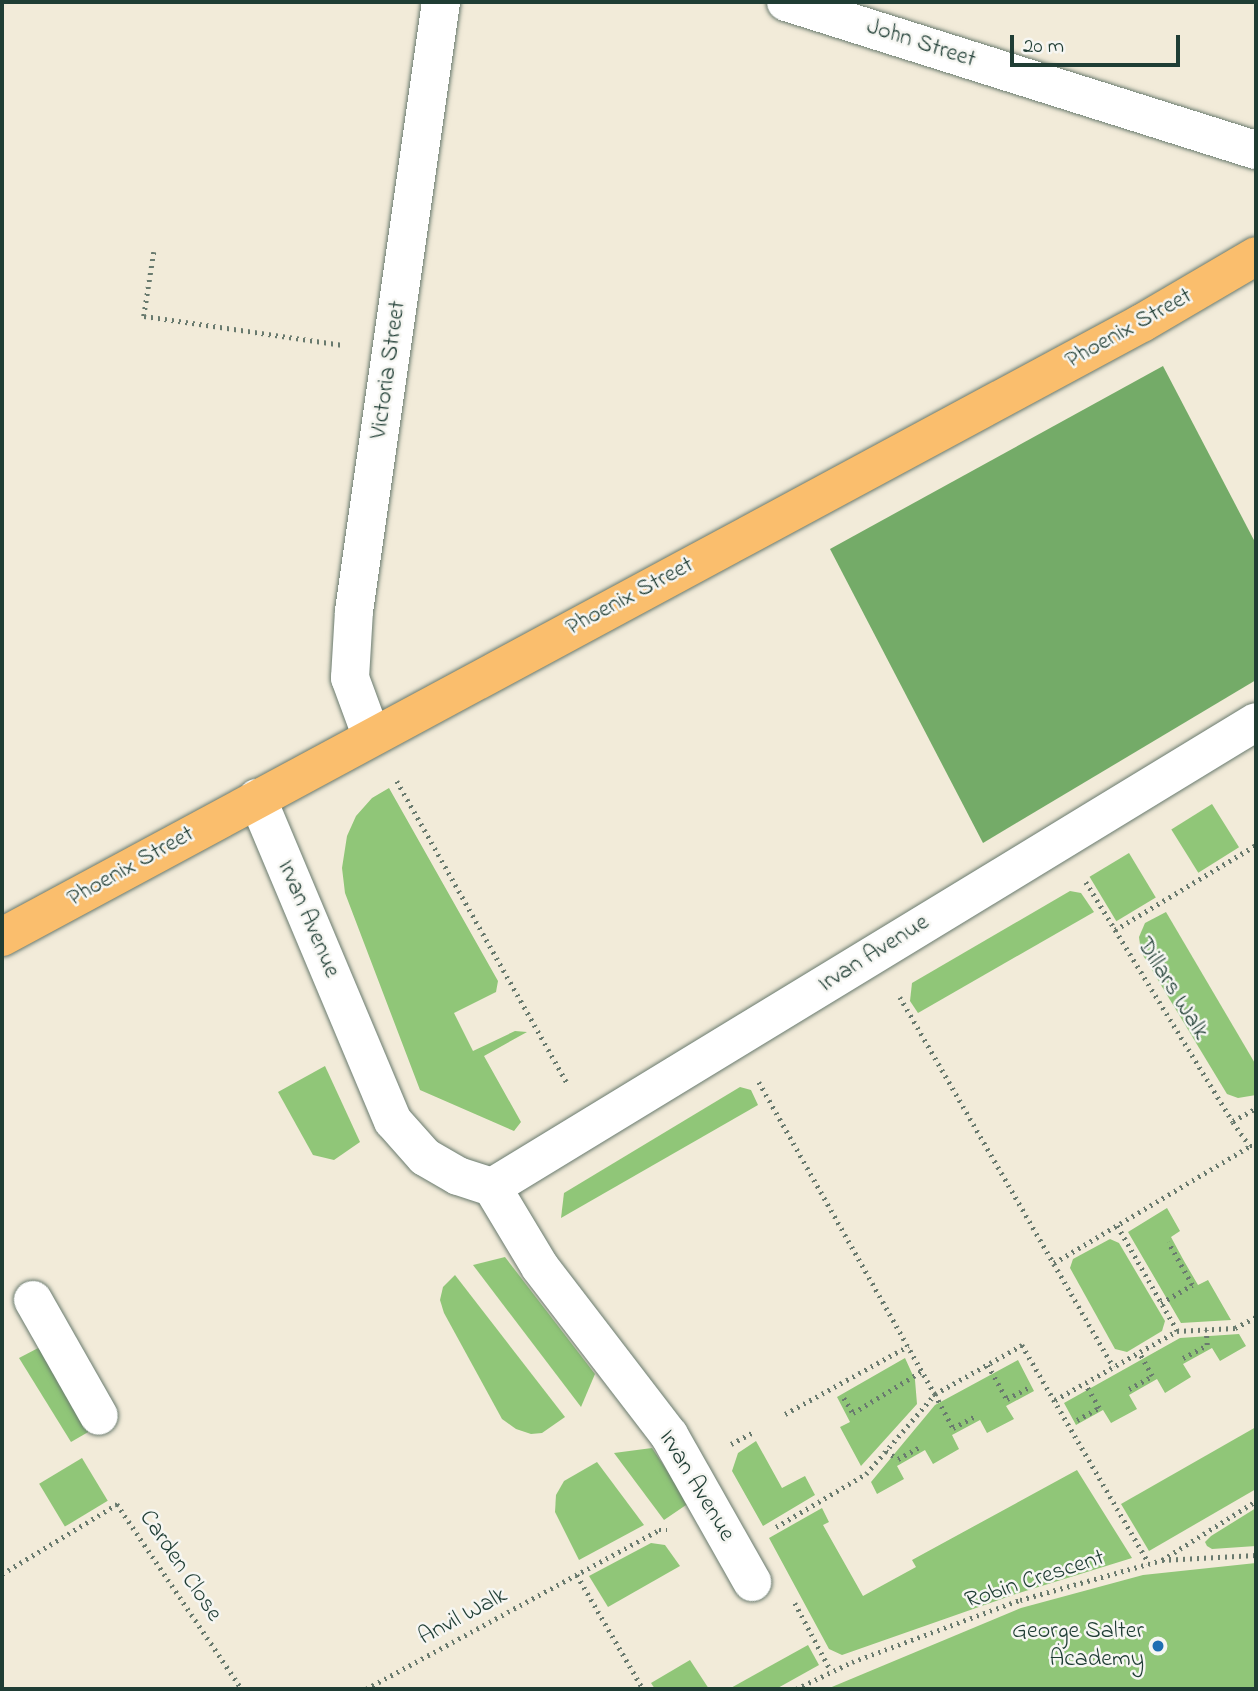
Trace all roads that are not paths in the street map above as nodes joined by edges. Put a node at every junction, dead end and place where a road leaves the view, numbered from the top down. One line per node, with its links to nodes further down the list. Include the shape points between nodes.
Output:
1 (441, 2): 6 (street, Victoria Street, via 354,611 350,678)
2 (786, 2): 3 (street, John Street)
3 (1256, 150)
4 (1256, 256): 6 (main road, Phoenix Street, via 1142,323)
5 (1256, 722): 9 (street, Irvan Avenue)
6 (371, 735): 7 (main road, Phoenix Street)
7 (257, 798): 8 (main road, Phoenix Street); 9 (street, Irvan Avenue, via 393,1121 425,1157 458,1177)
8 (2, 937)
9 (492, 1187): 12 (street, Irvan Avenue, via 540,1267 669,1435)
10 (33, 1300): 11 (street)
11 (99, 1416)
12 (752, 1582)

